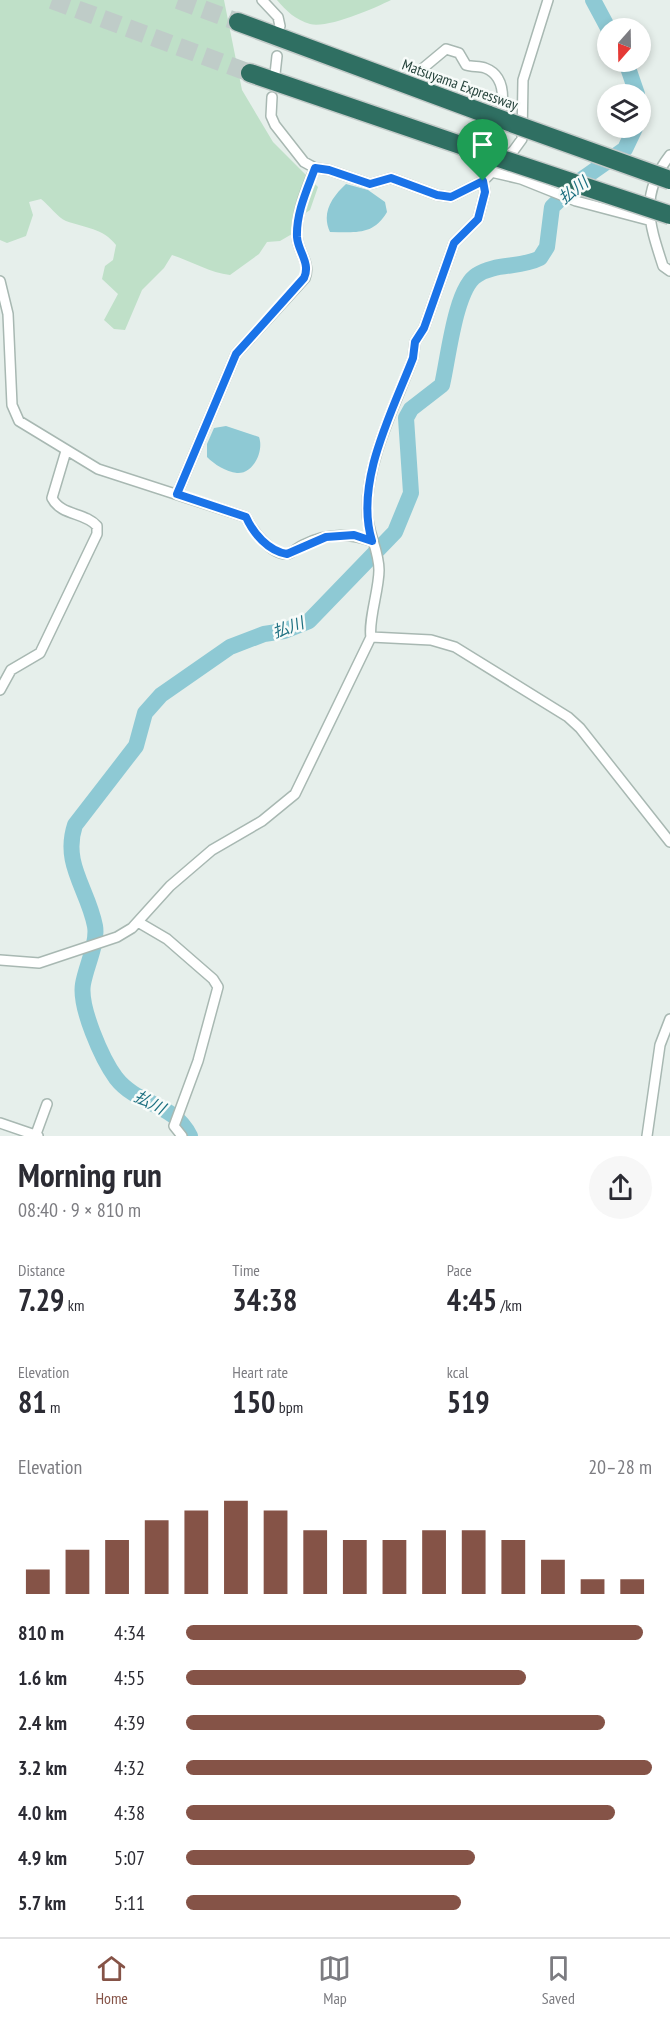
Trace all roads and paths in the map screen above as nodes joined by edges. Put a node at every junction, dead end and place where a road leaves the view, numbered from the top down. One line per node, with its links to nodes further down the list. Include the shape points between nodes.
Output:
1 (262, 0): 4 (street, via 278,17)
2 (548, 0): 12 (street, via 523,80 522,139)
3 (238, 22): 13 (highway, Matsuyama Expressway, bridge)
4 (280, 26)
5 (277, 56): 8 (street)
6 (422, 69): 12 (street, via 446,49 459,53 466,65 485,68 498,78 504,93 486,165)
7 (250, 73): 15 (highway, bridge)
8 (275, 74)
9 (272, 97): 11 (street, via 271,116 275,125 304,162)
10 (670, 155): 16 (street, via 652,187)
11 (315, 168): 14 (street, via 370,184 391,178 451,197); 22 (street, via 298,223 297,240 306,267 304,278 236,354)
12 (491, 172): 14 (street); 16 (street, via 521,178 576,201)
13 (670, 180)
14 (483, 181): 23 (street, via 485,192 478,219 454,243 374,462 367,493)
15 (670, 215)
16 (648, 220): 17 (street, via 663,267)
17 (670, 271)
18 (0, 280): 20 (street, via 8,314)
19 (0, 372): 20 (street)
20 (10, 376): 21 (street, via 14,414 19,421)
21 (66, 451): 22 (street, via 98,469); 25 (street, via 52,498 58,507 95,523 97,534 40,653 11,670)
22 (177, 494): 23 (street, via 246,517 254,533 280,553 287,554 309,542 335,536 354,535)
23 (372, 541): 24 (street, via 379,570 369,629)
24 (371, 638): 26 (street, via 441,642 455,647 568,717); 27 (street, via 295,794 262,821 212,850 170,886)
25 (0, 690)
26 (670, 842)
27 (138, 922): 28 (street, via 110,940 39,963); 32 (street, via 167,939 218,987 206,1035)
28 (0, 960)
29 (670, 1018): 36 (street, via 662,1037)
30 (47, 1104): 33 (street)
31 (0, 1123): 33 (street)
32 (174, 1126): 34 (street); 35 (street)
33 (37, 1135)
34 (170, 1136)
35 (182, 1136)
36 (647, 1136)

